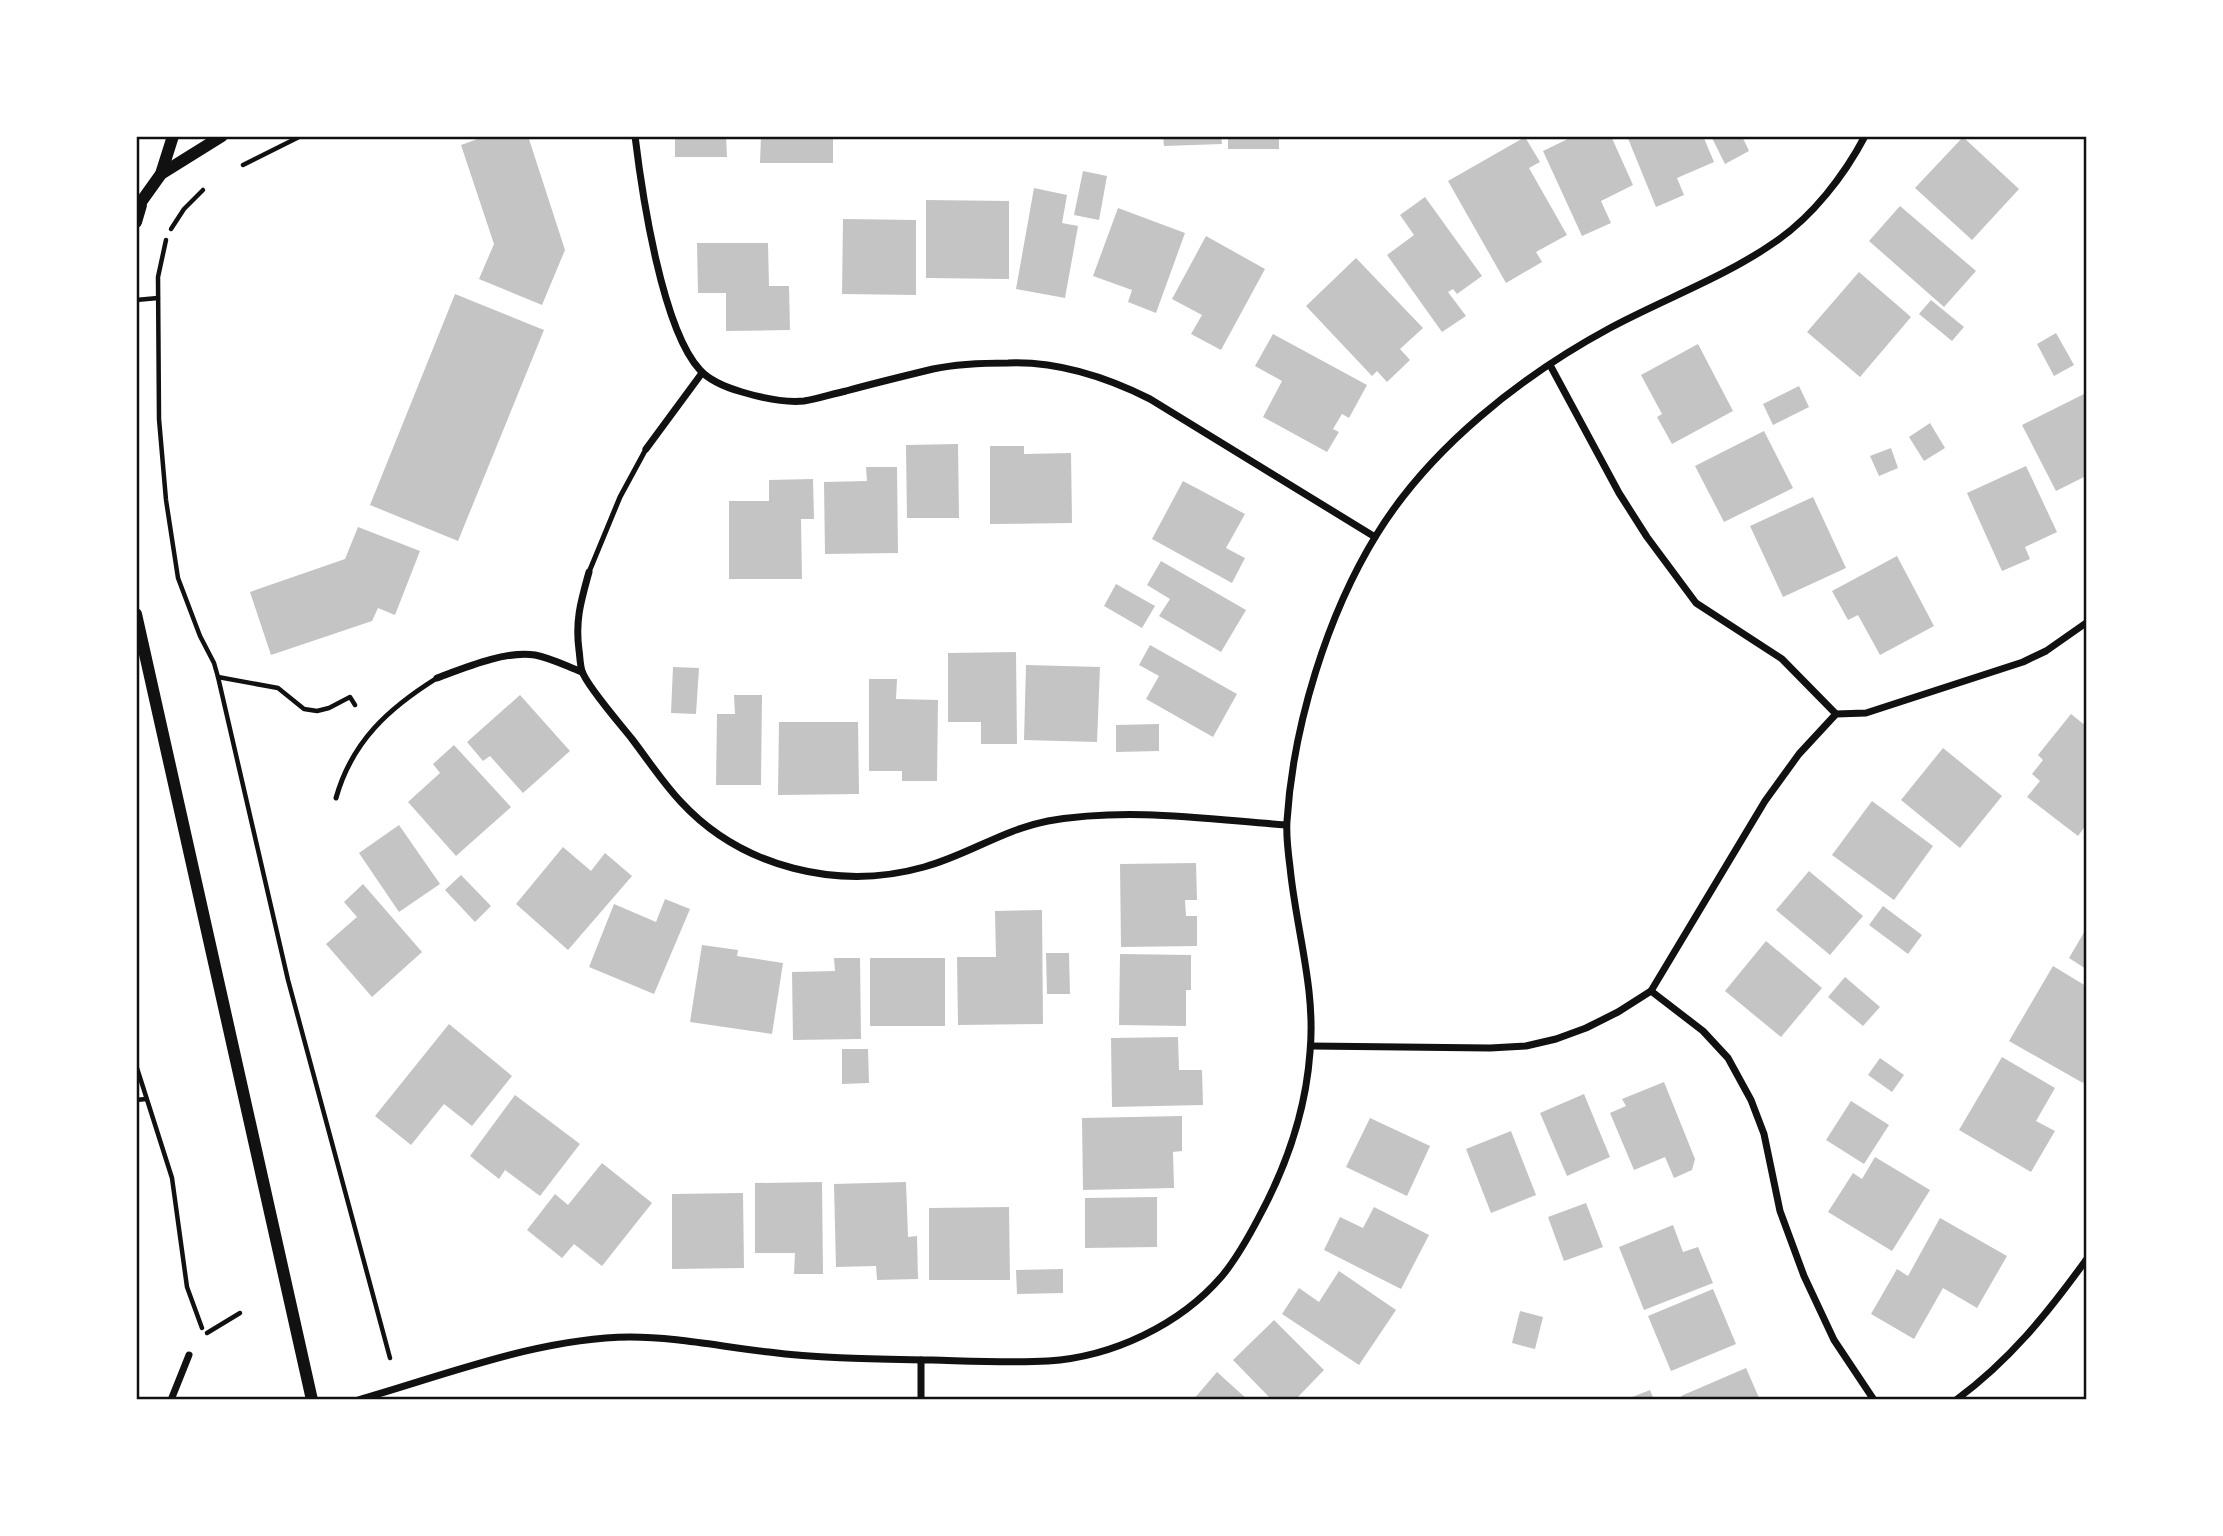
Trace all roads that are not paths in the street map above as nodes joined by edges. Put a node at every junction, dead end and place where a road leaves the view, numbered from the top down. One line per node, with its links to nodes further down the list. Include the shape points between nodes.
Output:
1 (173, 136): 5 (street)
2 (222, 136): 5 (street)
3 (635, 136): 9 (street, via 668,305 682,342)
4 (1865, 136): 8 (street, via 1806,216 1777,241 1604,332)
5 (161, 174): 6 (street)
6 (139, 207): 7 (street)
7 (136, 222)
8 (1550, 366): 11 (street, via 1507,396 1427,466); 17 (street, via 1619,492 1696,603 1782,659)
9 (702, 373): 10 (street); 11 (street, via 753,396 805,401 937,369 1009,363 1081,372 1114,381 1150,399)
10 (646, 449): 12 (lane)
11 (1375, 537): 19 (street, via 1320,659 1298,742)
12 (589, 572): 15 (street, via 576,628)
13 (136, 614): 26 (street)
14 (2087, 623): 17 (street, via 2023,663 1866,713)
15 (582, 673): 16 (street, via 531,654 485,662); 19 (street, via 682,804 735,845 802,871 835,876 899,873 952,858 1017,829 1107,814)
16 (438, 678): 18 (lane, via 401,701 371,730 341,778)
17 (1836, 714): 20 (street, via 1799,754 1765,802)
18 (336, 798)
19 (1286, 825): 21 (street, via 1310,997)
20 (1651, 991): 21 (street, via 1586,1028 1526,1046); 29 (street, via 1703,1031 1728,1058 1751,1100 1764,1134 1780,1211 1804,1276 1834,1340)
21 (1311, 1046): 24 (street, via 1304,1102 1276,1187 1239,1254 1202,1296 1140,1336 1090,1354 1050,1361)
22 (2087, 1260): 30 (street, via 2014,1351)
23 (189, 1355): 25 (street)
24 (921, 1360): 27 (street, via 813,1357 680,1340 604,1338 499,1359); 28 (street)
25 (171, 1399)
26 (312, 1399)
27 (358, 1399)
28 (921, 1399)
29 (1874, 1399)
30 (1956, 1399)

